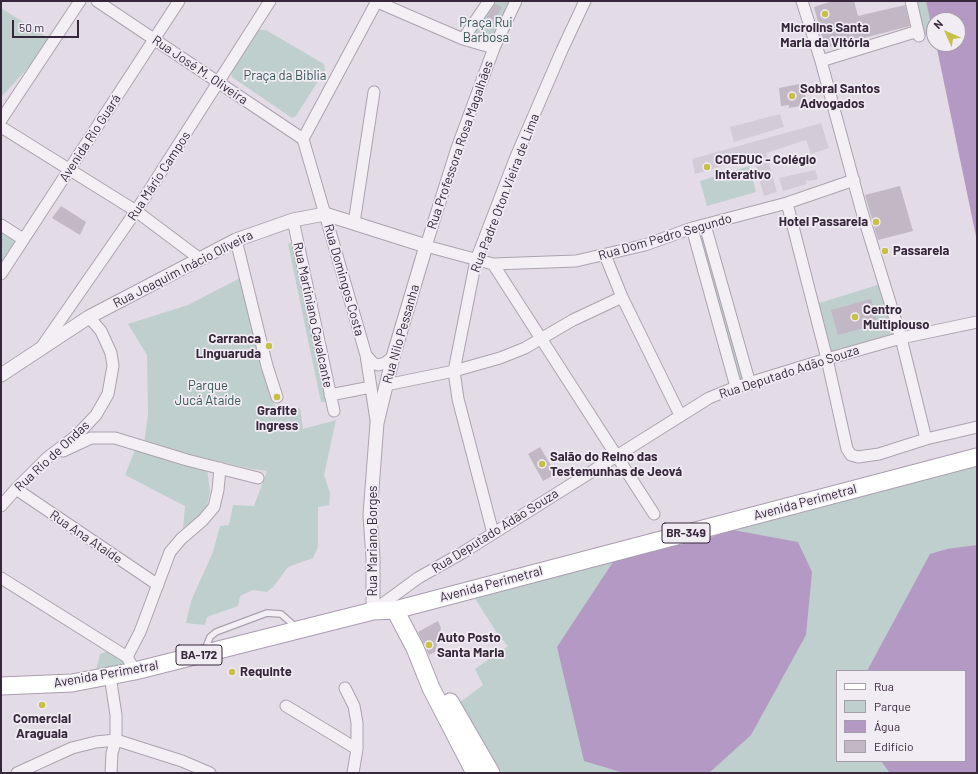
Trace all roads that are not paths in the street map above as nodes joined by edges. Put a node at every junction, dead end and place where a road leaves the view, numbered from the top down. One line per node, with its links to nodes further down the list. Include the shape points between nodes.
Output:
1 (80, 1): 17 (street)
2 (97, 1): 12 (street, Rua José M. Oliveira)
3 (179, 1): 12 (street, Avenida Rio Guará)
4 (270, 1): 15 (street, Rua Mário Campos)
5 (376, 1): 11 (street); 19 (street)
6 (489, 1): 11 (street)
7 (516, 1): 13 (street, Rua Professora Rosa Magalhães)
8 (585, 1): 35 (street, Rua Padre Oton Vieira de Lima, via 515,159)
9 (802, 1): 14 (street)
10 (911, 1): 14 (street, via 918,34)
11 (464, 39): 13 (street)
12 (155, 40): 15 (street, Rua José M. Oliveira); 20 (street, Avenida Rio Guará)
13 (494, 48): 32 (street, Rua Professora Rosa Magalhães, via 457,148)
14 (821, 61): 21 (street)
15 (218, 83): 19 (street, Rua José M. Oliveira); 23 (street, Rua Mário Campos)
16 (374, 92): 26 (street)
17 (1, 120)
18 (1, 127): 20 (street)
19 (303, 138): 24 (street, Rua Domingos Costa)
20 (70, 169): 23 (street); 30 (street, Avenida Rio Guará)
21 (854, 180): 22 (street, Rua Dom Pedro Segundo); 41 (street)
22 (787, 203): 28 (street, Rua Dom Pedro Segundo); 46 (street)
23 (136, 211): 34 (street); 43 (street, Rua Mário Campos)
24 (325, 214): 25 (street, Rua Joaquim Inácio Oliveira); 26 (street, Rua Joaquim Inácio Oliveira); 44 (street, Rua Domingos Costa)
25 (293, 220): 31 (street, Rua Joaquim Inácio Oliveira); 53 (street, Rua Martiniano Cavalcante)
26 (354, 223): 32 (street, Rua Joaquim Inácio Oliveira)
27 (1, 225): 30 (street)
28 (705, 225): 29 (street, Rua Dom Pedro Segundo); 49 (street)
29 (692, 228): 33 (street, Rua Dom Pedro Segundo, via 645,245); 52 (street)
30 (23, 239): 37 (street, Avenida Rio Guará)
31 (236, 240): 34 (street, Rua Joaquim Inácio Oliveira); 54 (street)
32 (426, 246): 35 (street, Rua Dom Pedro Segundo); 45 (street, Rua Nilo Pessanha)
33 (605, 255): 36 (street, Rua Dom Pedro Segundo, via 576,261); 38 (street)
34 (200, 259): 39 (street, Rua Joaquim Inácio Oliveira)
35 (476, 260): 36 (street, Rua Dom Pedro Segundo); 47 (street, Rua Padre Oton Vieira de Lima)
36 (493, 264): 42 (street)
37 (1, 274)
38 (622, 297): 42 (street); 56 (street)
39 (89, 317): 43 (street, Rua Joaquim Inácio Oliveira); 62 (street, Rua Rio de Ondas, via 101,331 111,353 113,366 108,394 96,415 76,436)
40 (977, 322): 41 (street, Rua Deputado Adão Souza)
41 (901, 338): 46 (street, Rua Deputado Adão Souza); 59 (street)
42 (540, 339): 47 (street, via 500,358); 60 (street)
43 (42, 347): 48 (street, Rua Joaquim Inácio Oliveira)
44 (366, 355): 45 (street, via 378,365); 51 (street, Rua Domingos Costa)
45 (393, 357): 50 (street, Rua Nilo Pessanha)
46 (827, 359): 49 (street, Rua Deputado Adão Souza); 59 (street, via 847,449 851,455 858,457 879,454)
47 (454, 371): 50 (street); 68 (street, Rua Padre Oton Vieira de Lima, via 458,399)
48 (1, 374)
49 (750, 384): 52 (street, Rua Deputado Adão Souza)
50 (386, 385): 57 (street, Rua Nilo Pessanha)
51 (372, 387): 53 (street); 57 (street, Rua Domingos Costa)
52 (736, 387): 56 (street, Rua Deputado Adão Souza, via 709,398)
53 (330, 394): 55 (street, Rua Martiniano Cavalcante)
54 (277, 397)
55 (334, 411)
56 (680, 416): 60 (street, Rua Deputado Adão Souza)
57 (377, 423): 72 (street, Rua Mariano Borges, via 370,515)
58 (977, 427): 59 (street)
59 (926, 439)
60 (615, 456): 67 (street); 68 (street, Rua Deputado Adão Souza)
61 (977, 457): 71 (main road, Avenida Perimetral / BR-349)
62 (47, 458): 63 (street, via 92,438 115,438); 65 (street, Rua Rio de Ondas)
63 (220, 468): 64 (street); 70 (street, via 214,507 175,545)
64 (258, 478)
65 (16, 489): 66 (street, Rua Rio de Ondas); 70 (street, Rua Ana Ataíde)
66 (1, 506)
67 (654, 514)
68 (493, 533): 72 (street, Rua Deputado Adão Souza, via 418,578)
69 (1, 578): 76 (street)
70 (158, 585): 76 (street)
71 (395, 610): 72 (main road, Avenida Perimetral / BA-172); 74 (main road, Rua Mariano Borges)
72 (373, 611): 73 (main road, Avenida Perimetral / BA-172)
73 (300, 631): 75 (main road, Avenida Perimetral / BA-172); 75 (lane, via 281,614 267,613 216,632 210,637)
74 (415, 648): 87 (main road, Rua Mariano Borges, via 431,688); 88 (main road, Rua Mariano Borges, via 440,683)
75 (204, 654): 76 (main road, Avenida Perimetral / BA-172)
76 (131, 664): 77 (main road, Avenida Perimetral / BA-172)
77 (110, 676): 78 (main road, Avenida Perimetral / BA-172, via 72,683); 81 (street, via 116,716)
78 (5, 684)
79 (345, 688): 82 (street, via 354,706)
80 (286, 706): 82 (street)
81 (116, 740): 83 (street, via 72,748); 84 (street, via 112,753); 85 (street, via 182,761)
82 (358, 749): 86 (street)
83 (17, 773)
84 (111, 773)
85 (210, 773)
86 (353, 773)
87 (475, 773)
88 (491, 773)

